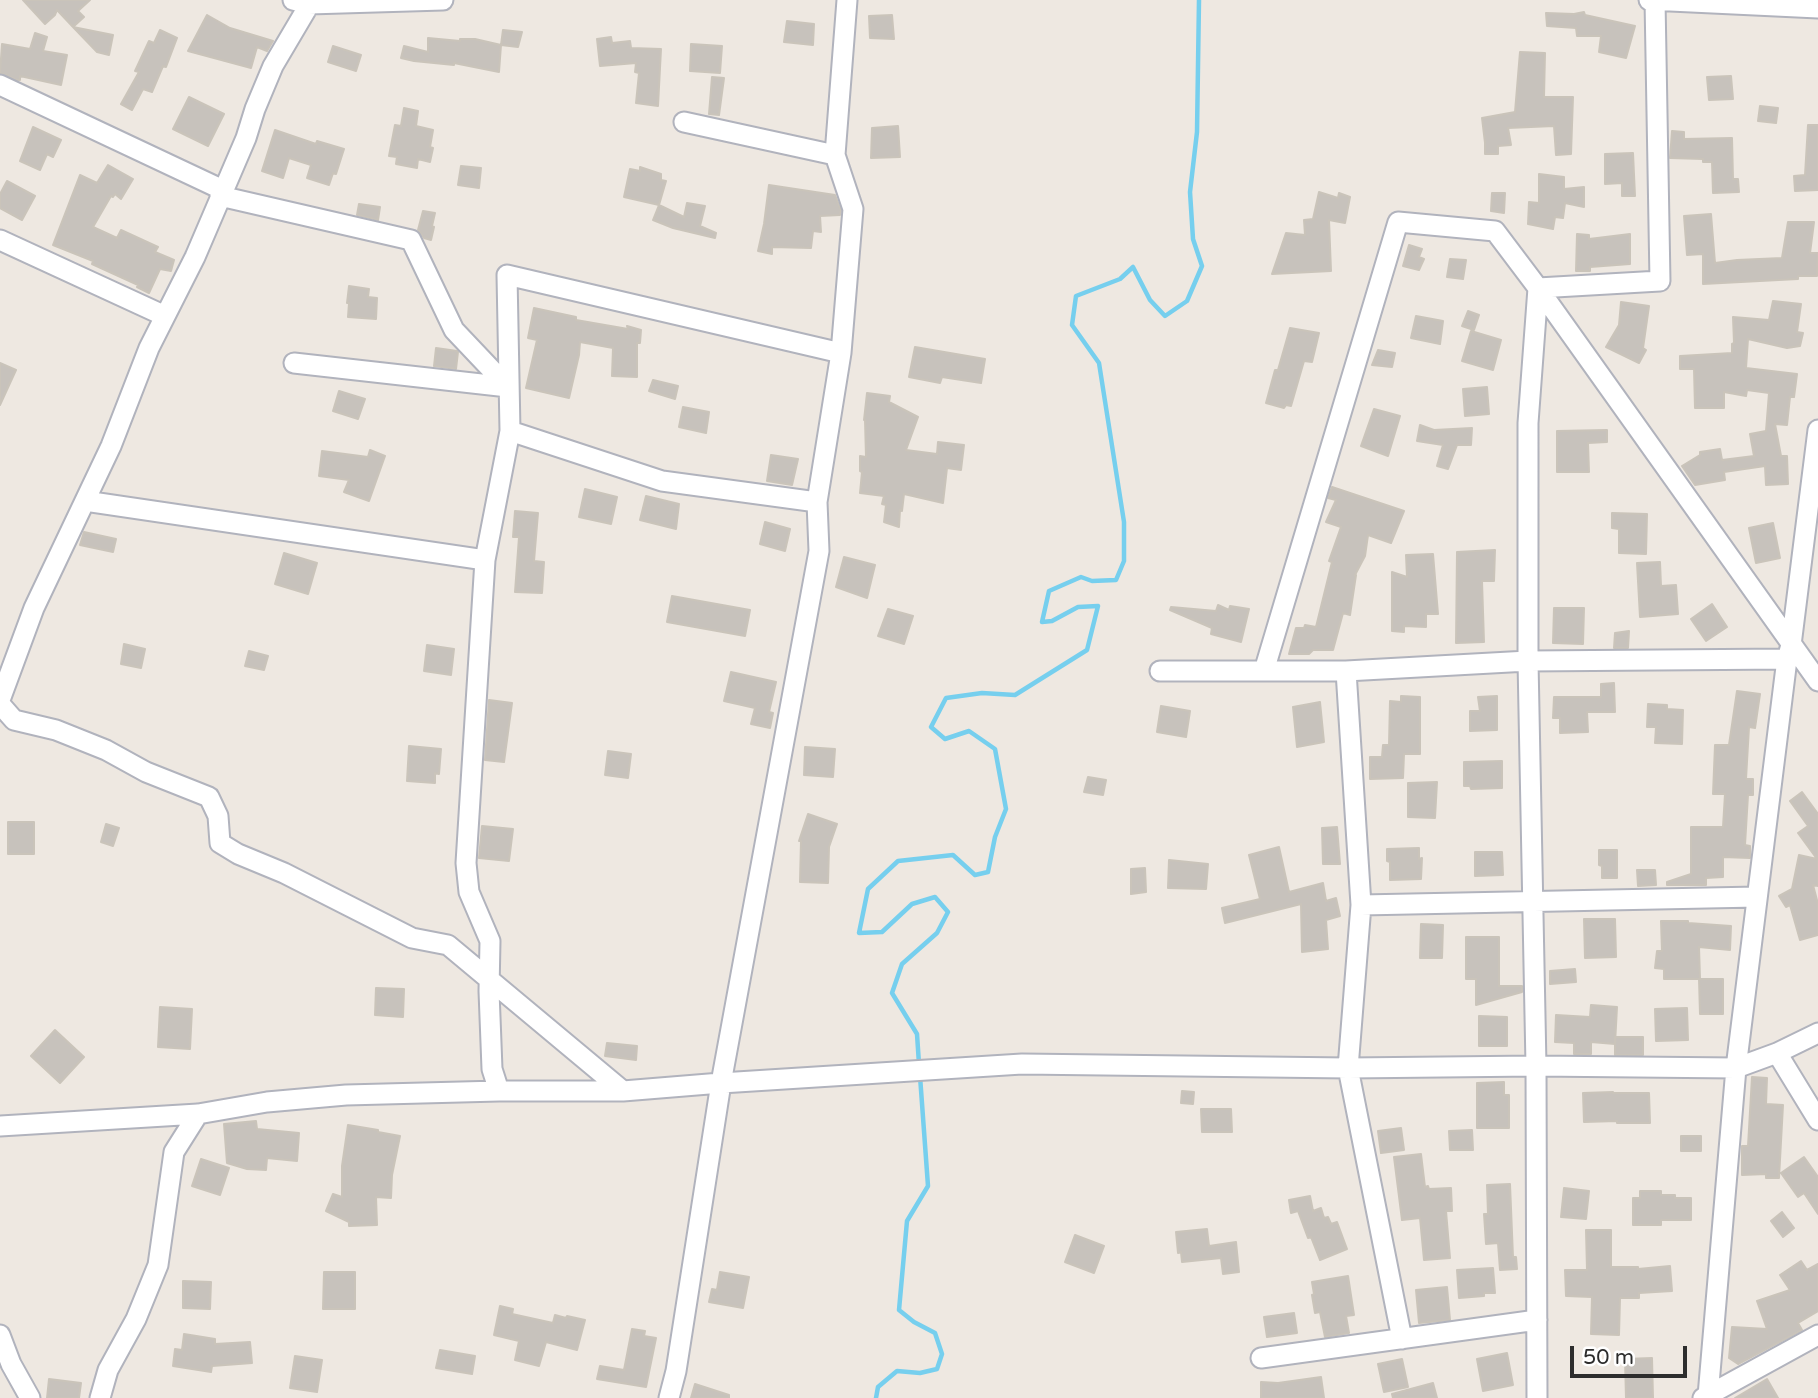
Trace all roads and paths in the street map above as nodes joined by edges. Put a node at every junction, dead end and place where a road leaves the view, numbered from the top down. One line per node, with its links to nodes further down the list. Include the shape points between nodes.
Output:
1 (443, 0): 5 (street)
2 (847, 0): 9 (street)
3 (1648, 0): 4 (street)
4 (1655, 0): 6 (street); 12 (street, via 1660,281)
5 (305, 1): 10 (street)
6 (1818, 8)
7 (0, 85): 10 (street)
8 (684, 122): 9 (street)
9 (835, 155): 14 (street, via 853,209)
10 (221, 193): 13 (street); 16 (street, via 411,240 454,330)
11 (0, 240): 13 (street)
12 (1538, 288): 22 (street); 23 (street, via 1528,423); 25 (street, via 1495,231 1398,222)
13 (166, 316): 19 (street)
14 (841, 354): 16 (street, via 507,275); 20 (street)
15 (294, 363): 16 (street)
16 (508, 387): 18 (street)
17 (1818, 430): 22 (street)
18 (510, 431): 20 (street, via 662,481); 21 (street)
19 (85, 501): 21 (street); 28 (street, via 34,608)
20 (817, 502): 38 (street, via 819,551)
21 (485, 560): 32 (street, via 466,863 469,892 490,941)
22 (1789, 652): 23 (street); 27 (street); 29 (street)
23 (1528, 661): 26 (street); 30 (street)
24 (1160, 671): 25 (street)
25 (1264, 671): 26 (street)
26 (1346, 671): 31 (street)
27 (1818, 681)
28 (0, 702): 32 (street, via 14,720 57,730 209,797 218,816 220,843 412,938 448,945)
29 (1757, 897): 30 (street); 37 (street)
30 (1532, 901): 31 (street); 35 (street)
31 (1361, 905): 36 (street)
32 (490, 981): 39 (street, via 492,1069); 40 (street)
33 (1818, 1033): 34 (street)
34 (1777, 1053): 37 (street); 42 (street)
35 (1536, 1066): 36 (street); 37 (street); 44 (street)
36 (1348, 1068): 38 (street, via 1022,1064); 47 (street)
37 (1736, 1068): 49 (street)
38 (721, 1083): 40 (street); 52 (street)
39 (499, 1091): 40 (street); 41 (street, via 346,1095)
40 (623, 1091)
41 (198, 1114): 43 (street); 51 (street, via 174,1152 158,1265 108,1370)
42 (1818, 1120)
43 (0, 1126)
44 (1537, 1320): 47 (street); 53 (street)
45 (0, 1335): 50 (street)
46 (1818, 1335): 49 (street)
47 (1402, 1339): 48 (street)
48 (1261, 1358)
49 (1707, 1397)
50 (30, 1398)
51 (100, 1398)
52 (669, 1398)
53 (1537, 1398)

